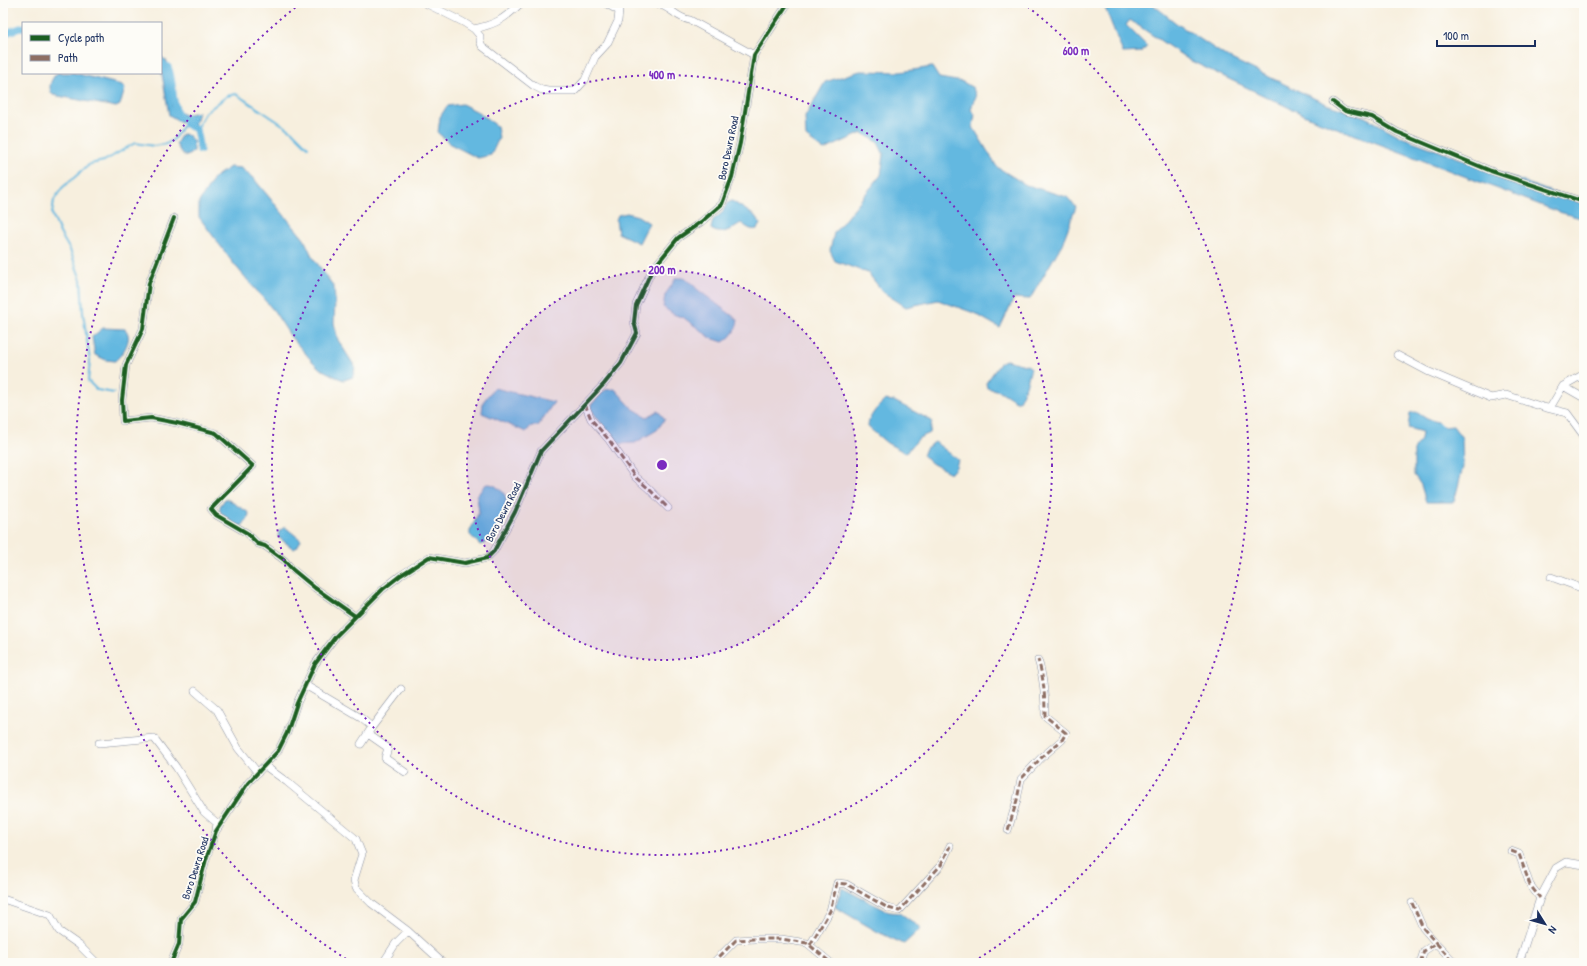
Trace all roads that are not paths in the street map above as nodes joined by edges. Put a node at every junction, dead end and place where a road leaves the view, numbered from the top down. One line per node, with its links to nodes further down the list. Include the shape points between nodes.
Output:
1 (425, 3): 6 (street)
2 (521, 3): 6 (street, via 506,17 488,26)
3 (605, 3): 6 (street, via 619,11 618,21 607,44 595,57 585,80 575,91 548,92 534,86 482,46 480,36)
4 (655, 3): 7 (street)
5 (788, 3): 7 (street, Boro Dewra Road)
6 (474, 29)
7 (754, 55): 15 (street, Boro Dewra Road, via 740,143 722,204 678,238 652,270 636,305 634,322 637,333 621,363)
8 (1333, 102): 9 (street, via 1345,111 1372,117 1397,132 1491,171)
9 (1584, 202)
10 (174, 218): 21 (street, via 149,283 143,329 126,365 122,400 123,421 151,418 177,423 216,434 233,447 253,466 211,510 247,533 258,544 265,546 315,588)
11 (1397, 355): 16 (street, via 1491,398 1506,395)
12 (1584, 374): 13 (street)
13 (1563, 386): 14 (street); 16 (street)
14 (1584, 398)
15 (585, 404): 18 (street, via 591,419 635,477); 21 (street, Boro Dewra Road, via 541,451 515,512 494,551 487,558 464,563 429,557 400,575)
16 (1550, 408): 17 (street, via 1567,413)
17 (1584, 436)
18 (668, 508)
19 (1551, 577): 20 (street)
20 (1584, 589)
21 (355, 616): 23 (street, Boro Dewra Road, via 315,664)
22 (1038, 660): 32 (street, via 1042,670 1045,716 1066,733 1062,740 1021,779)
23 (305, 685): 26 (street, via 361,718); 29 (street, Boro Dewra Road, via 287,733 278,751)
24 (401, 689): 26 (street)
25 (195, 691): 30 (street, via 217,710 238,748)
26 (370, 731): 28 (street); 31 (street, via 388,748 386,758)
27 (99, 743): 33 (street, via 154,738 204,812 217,823)
28 (361, 744)
29 (265, 766): 30 (street, Boro Dewra Road); 40 (street, via 356,839 362,854 354,880 356,888 371,903)
30 (258, 772): 33 (street, Boro Dewra Road)
31 (405, 772)
32 (1008, 830)
33 (216, 831): 44 (street, Boro Dewra Road, via 195,902 181,919 179,944)
34 (950, 846): 42 (street, via 941,864 900,911 888,908 846,884 837,884 830,910)
35 (1511, 851): 37 (street, via 1519,854 1530,885)
36 (1584, 865): 37 (street, via 1566,862 1556,868)
37 (1540, 898): 51 (street)
38 (3, 899): 43 (street, via 50,916 59,931 78,945)
39 (1412, 903): 41 (street, via 1423,928)
40 (408, 931): 45 (street); 46 (street)
41 (1436, 943): 49 (street, via 1424,951); 50 (street)
42 (810, 945): 47 (street, via 781,939 736,940); 48 (street)
43 (93, 962)
44 (171, 963)
45 (382, 963)
46 (443, 963)
47 (713, 963)
48 (831, 963)
49 (1420, 963)
50 (1455, 963)
51 (1519, 963)

